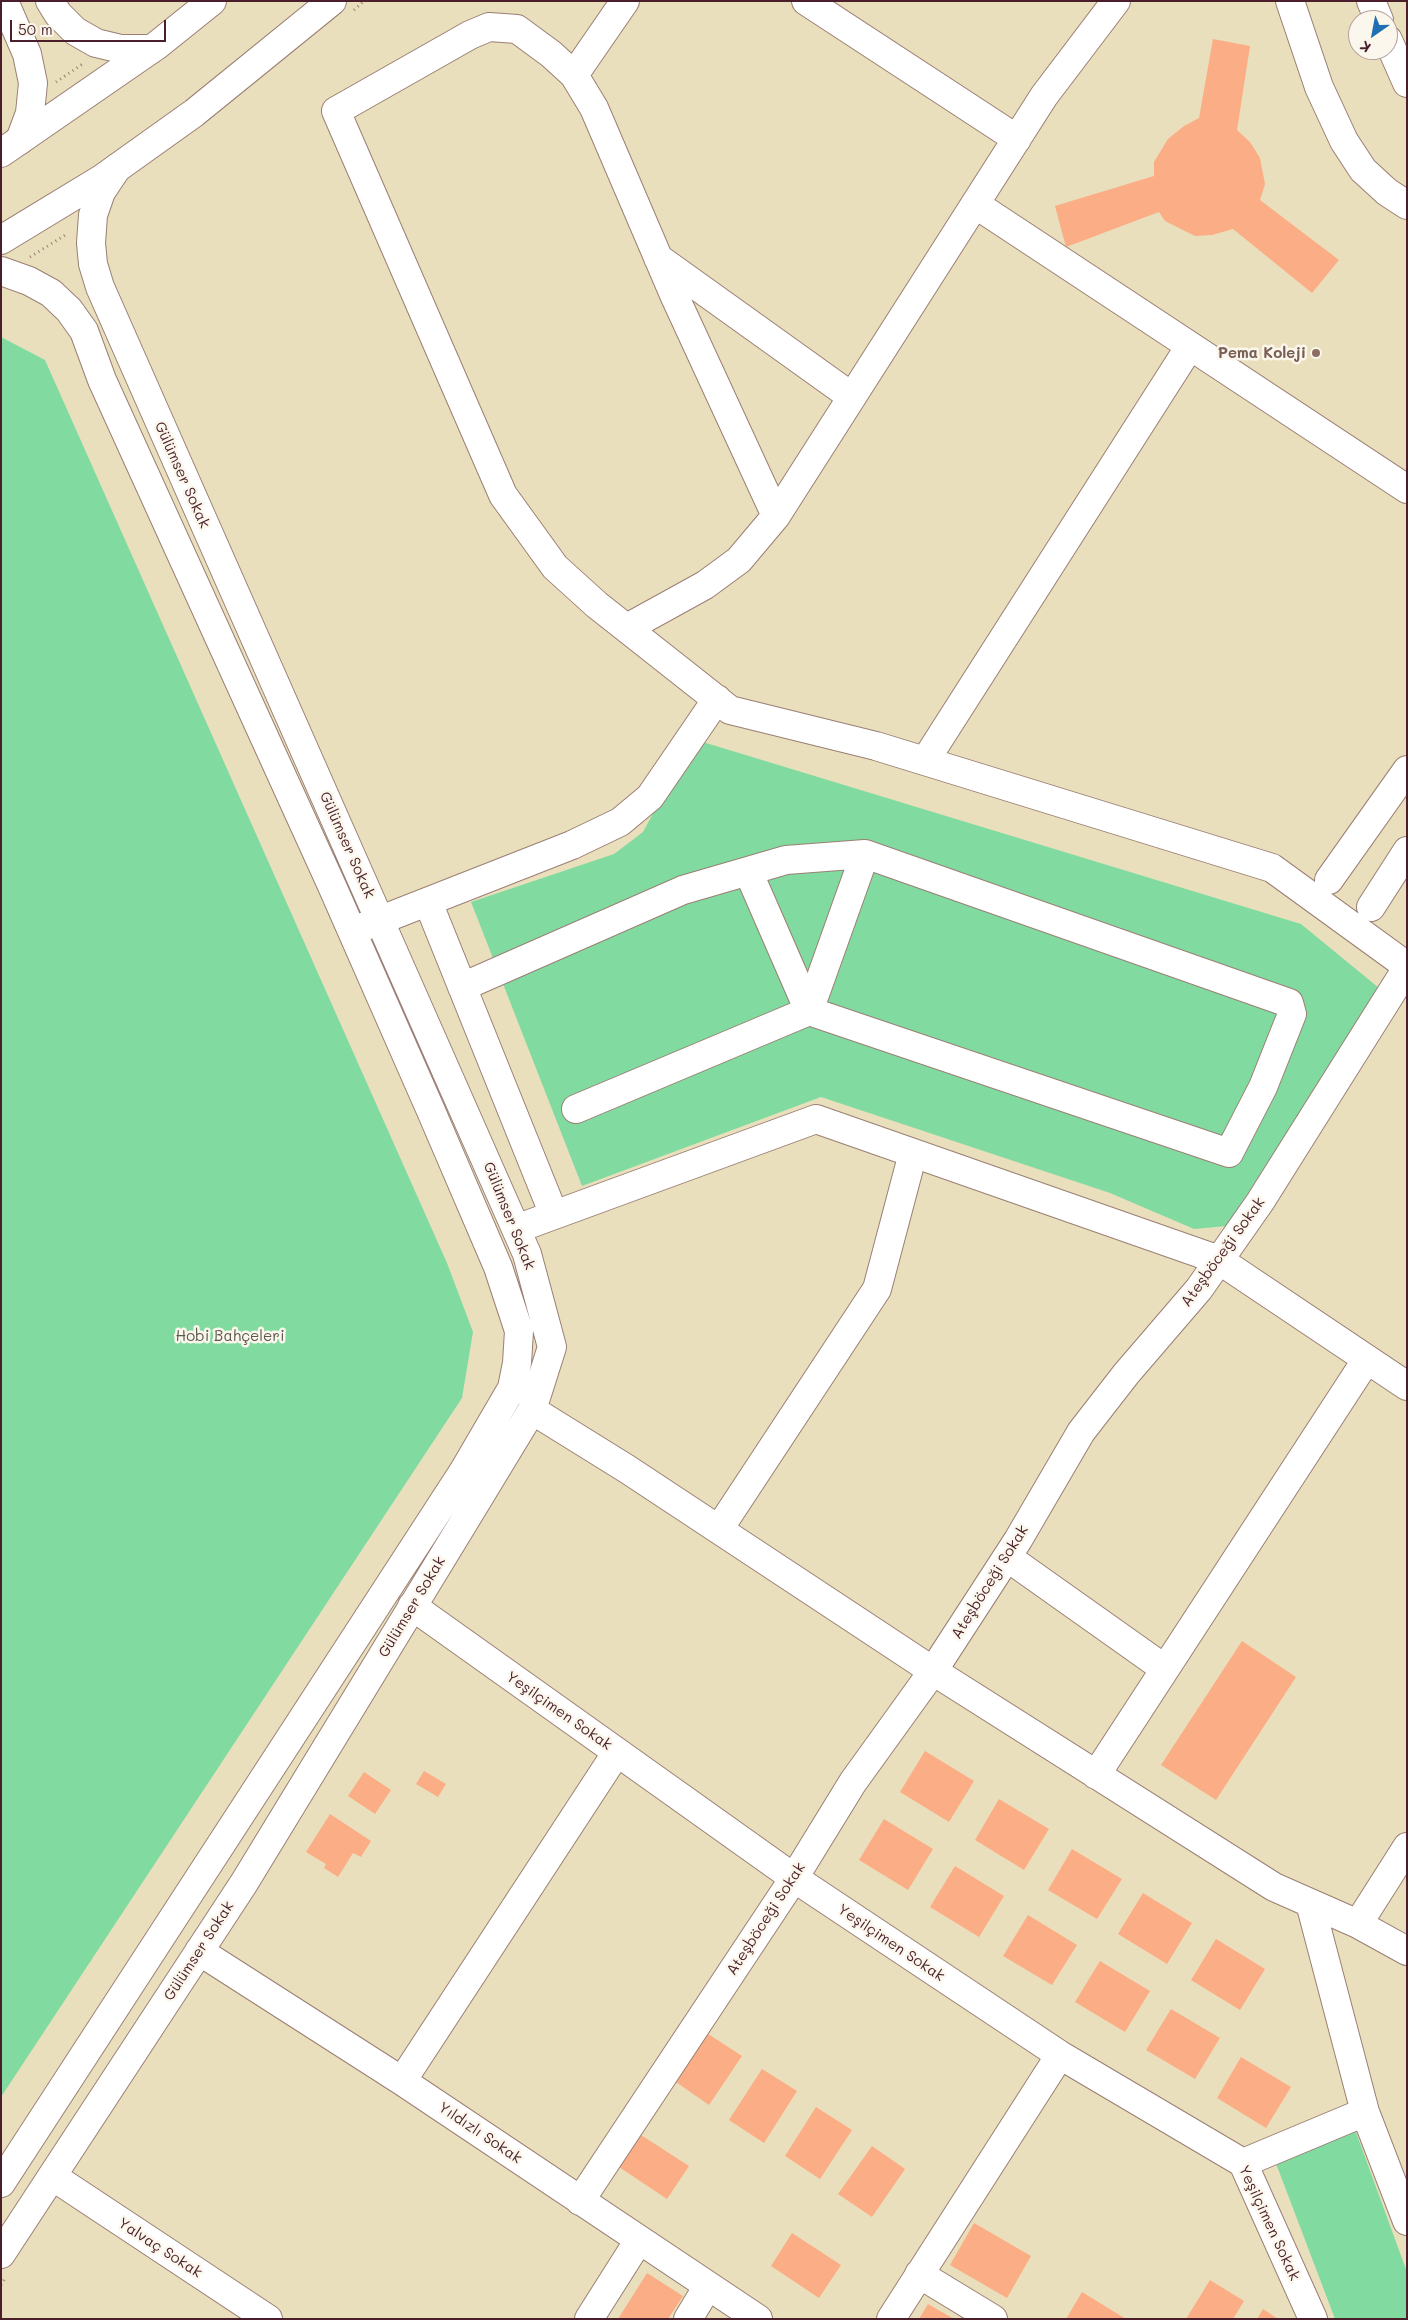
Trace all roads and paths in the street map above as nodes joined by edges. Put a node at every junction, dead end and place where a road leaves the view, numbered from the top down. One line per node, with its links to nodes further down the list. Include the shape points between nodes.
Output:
1 (4, 1): 14 (street, via 27,54)
2 (50, 1): 9 (street, via 75,31)
3 (212, 1): 10 (street)
4 (332, 1): 17 (street, via 194,114)
5 (625, 1): 12 (street)
6 (806, 1): 15 (street)
7 (1116, 1): 15 (street, via 1044,96)
8 (1290, 1): 19 (street, via 1319,87 1344,141 1363,170)
9 (100, 44): 10 (street, via 121,49); 14 (path, via 94,56 47,88)
10 (151, 49): 16 (street)
11 (1397, 60): 13 (street)
12 (574, 75): 22 (street, via 594,108); 28 (street, via 517,28 489,27 336,111 503,495 555,567)
13 (1407, 83)
14 (32, 90): 16 (street, via 30,113)
15 (1016, 139): 18 (street)
16 (10, 147)
17 (117, 168): 20 (street, Gülümser Sokak, via 101,192); 21 (street)
18 (975, 204): 24 (street); 25 (street)
19 (1407, 205)
20 (92, 229): 23 (path, via 71,231); 38 (street, Gülümser Sokak, via 93,264 100,287)
21 (1, 240)
22 (657, 257): 25 (street); 27 (street)
23 (8, 273): 39 (street, via 51,294 84,331 102,380)
24 (1190, 346): 26 (street); 30 (street)
25 (852, 397): 27 (street)
26 (1407, 489)
27 (776, 516): 28 (street, via 739,560 705,585)
28 (627, 628): 29 (street)
29 (717, 699): 30 (street, via 730,710); 36 (street, via 650,798 620,822 572,845)
30 (925, 761): 40 (street, via 1272,868)
31 (1407, 770): 35 (street)
32 (1407, 851): 37 (street)
33 (865, 854): 34 (street, via 786,860); 42 (street); 42 (street, via 1289,1003 1292,1014 1263,1087 1229,1153)
34 (748, 871): 41 (street, via 683,890); 42 (street)
35 (1329, 880)
36 (428, 902): 38 (street); 41 (street)
37 (1371, 907)
38 (380, 920): 39 (street); 46 (street, Gülümser Sokak)
39 (352, 931): 69 (street, via 498,1267 519,1331 512,1388 463,1472)
40 (1407, 967): 47 (street, Ateşböceği Sokak, via 1260,1202)
41 (462, 987): 45 (street)
42 (809, 1011): 43 (street)
43 (576, 1109)
44 (913, 1153): 45 (street, via 816,1119); 47 (street); 51 (street, via 877,1289)
45 (554, 1216): 46 (street)
46 (516, 1229): 50 (street, Gülümser Sokak, via 527,1254 552,1347)
47 (1219, 1260): 48 (street); 52 (street, Ateşböceği Sokak, via 1199,1289 1080,1432)
48 (1367, 1359): 49 (street); 54 (street)
49 (1407, 1386)
50 (532, 1410): 51 (street); 53 (street, Gülümser Sokak)
51 (719, 1530): 55 (street)
52 (1007, 1557): 54 (street); 55 (street, Ateşböceği Sokak)
53 (412, 1606): 56 (street, Yeşilçimen Sokak); 62 (street, Gülümser Sokak, via 244,1883)
54 (1165, 1669): 57 (street)
55 (933, 1671): 57 (street); 59 (street, Ateşböceği Sokak, via 853,1782)
56 (617, 1752): 59 (street, Yeşilçimen Sokak); 65 (street)
57 (1096, 1775): 60 (street, via 1274,1888)
58 (1407, 1847): 61 (street)
59 (794, 1878): 64 (street, Yeşilçimen Sokak); 70 (street, Ateşböceği Sokak)
60 (1310, 1903): 61 (street); 66 (street)
61 (1358, 1924): 63 (street)
62 (199, 1951): 65 (street, Yıldızlı Sokak); 68 (street, Gülümser Sokak)
63 (1407, 1951)
64 (1060, 2056): 67 (street, Yeşilçimen Sokak); 74 (street)
65 (402, 2081): 70 (street, Yıldızlı Sokak)
66 (1365, 2112): 67 (street); 71 (street)
67 (1243, 2163): 83 (street, Yeşilçimen Sokak)
68 (52, 2176): 73 (street, Gülümser Sokak); 77 (street, Yalvaç Sokak)
69 (1, 2183)
70 (580, 2201): 72 (street, Yıldızlı Sokak)
71 (1407, 2221)
72 (639, 2240): 76 (street, Yıldızlı Sokak); 78 (street)
73 (4, 2265): 75 (path)
74 (919, 2274): 81 (street); 82 (street)
75 (1, 2285)
76 (708, 2286): 79 (street); 80 (street, Yıldızlı Sokak)
77 (268, 2319)
78 (589, 2319)
79 (688, 2319)
80 (758, 2319)
81 (891, 2319)
82 (992, 2319)
83 (1313, 2319)

